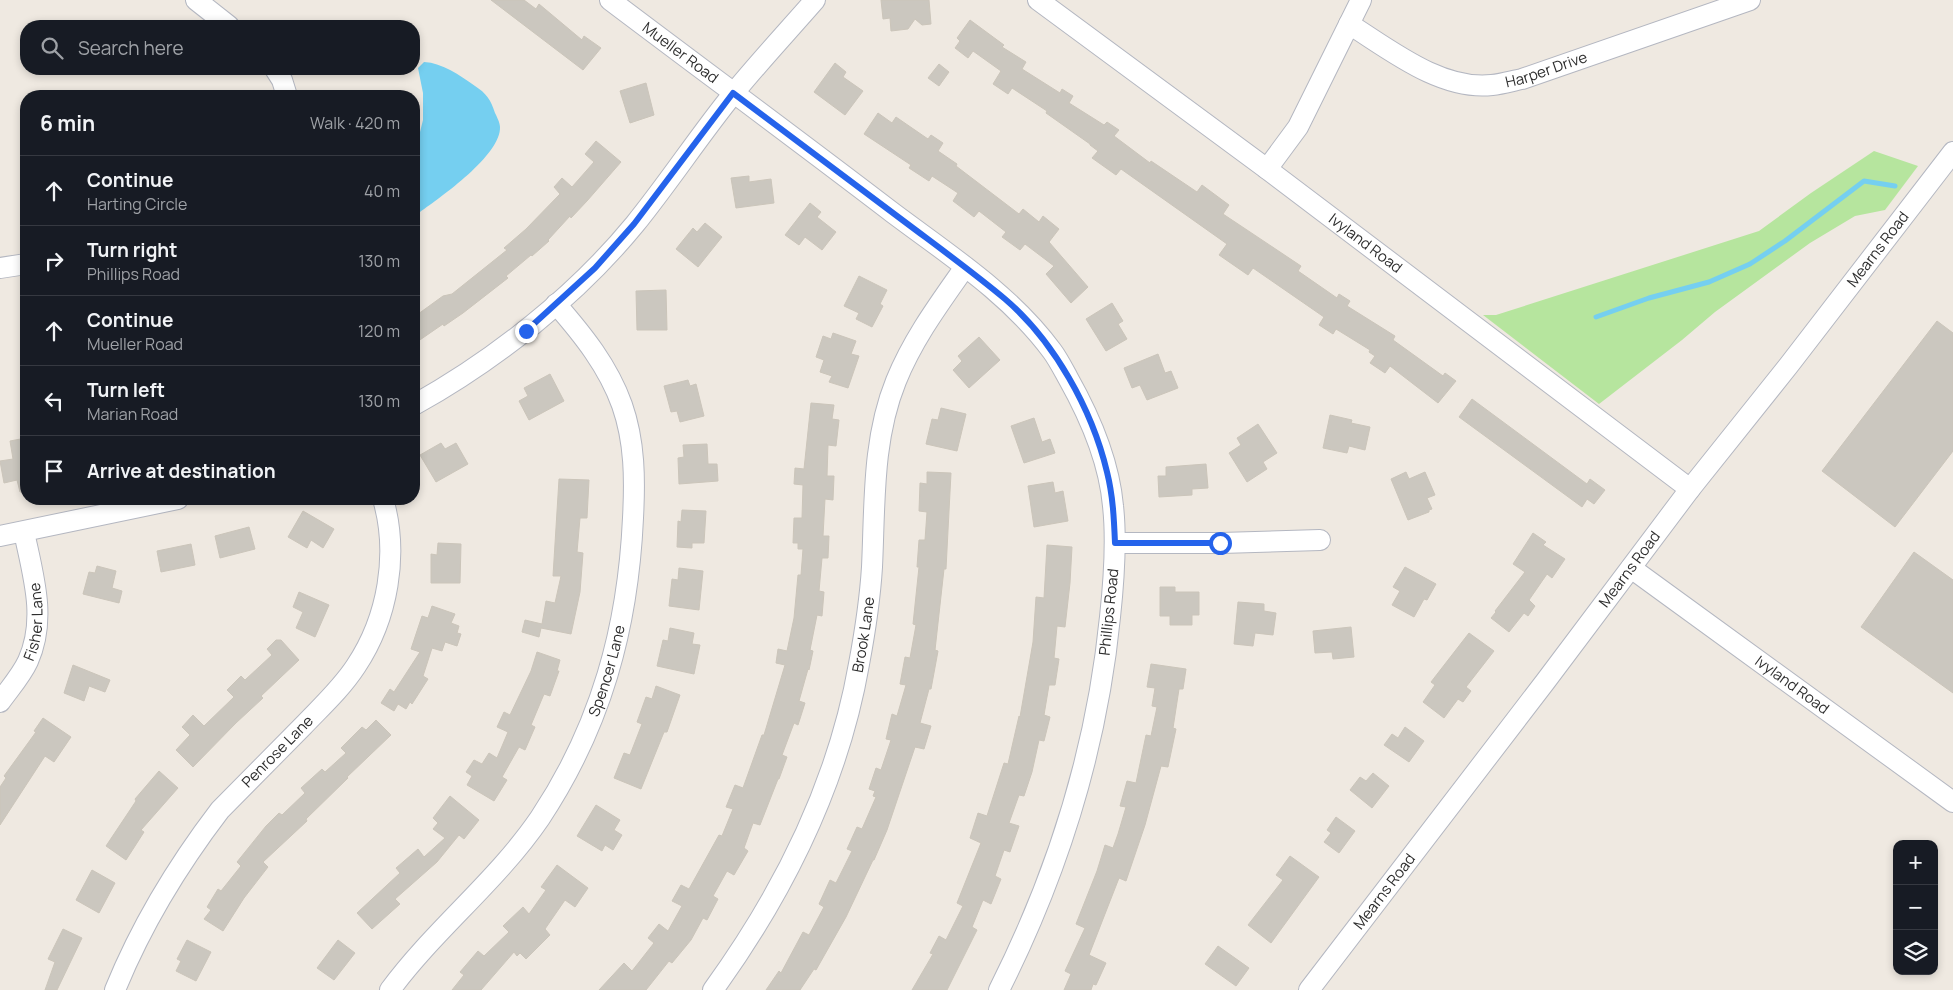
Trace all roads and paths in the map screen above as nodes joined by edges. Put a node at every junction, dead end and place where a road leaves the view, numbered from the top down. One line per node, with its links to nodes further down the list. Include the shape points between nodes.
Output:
1 (196, 0): 7 (street)
2 (610, 0): 11 (street, Mueller Road)
3 (815, 0): 11 (street)
4 (1038, 0): 13 (street, Ivyland Road)
5 (1361, 0): 8 (street)
6 (1750, 0): 8 (street, Harper Drive, via 1522,79 1490,86 1456,83 1424,71)
7 (221, 20)
8 (1349, 24): 13 (street, via 1298,127)
9 (279, 75): 10 (street)
10 (285, 90)
11 (733, 93): 16 (street, Mueller Road); 17 (street, via 634,224 595,268)
12 (1953, 152): 19 (street, Mearns Road)
13 (1267, 169): 19 (street, Ivyland Road)
14 (20, 265): 15 (street)
15 (0, 268)
16 (965, 268): 25 (street, Phillips Road, via 1006,300 1036,331 1054,353 1072,385 1094,432 1108,474); 31 (street, Brook Lane, via 922,328 887,408 875,480 870,598 852,700 828,781 780,886)
17 (556, 304): 18 (street, via 526,331); 30 (street, Spencer Lane, via 601,360 623,406 631,436 634,467 632,545 621,628 591,724 539,818 500,869 412,962)
18 (420, 402)
19 (1690, 489): 26 (street, Mearns Road)
20 (150, 505): 22 (street)
21 (384, 505): 29 (street, Penrose Lane, via 390,539 390,566 379,620 370,641 338,690 220,810 162,895)
22 (24, 532): 23 (street); 27 (street, Fisher Lane, via 37,594 37,628 28,660)
23 (0, 536)
24 (1320, 540): 25 (street)
25 (1115, 543): 32 (street, Phillips Road, via 1108,641 1099,698 1072,812 1035,915)
26 (1631, 568): 28 (street, Ivyland Road); 33 (street, Mearns Road)
27 (0, 702)
28 (1953, 802)
29 (114, 990)
30 (390, 990)
31 (713, 990)
32 (999, 990)
33 (1309, 990)

